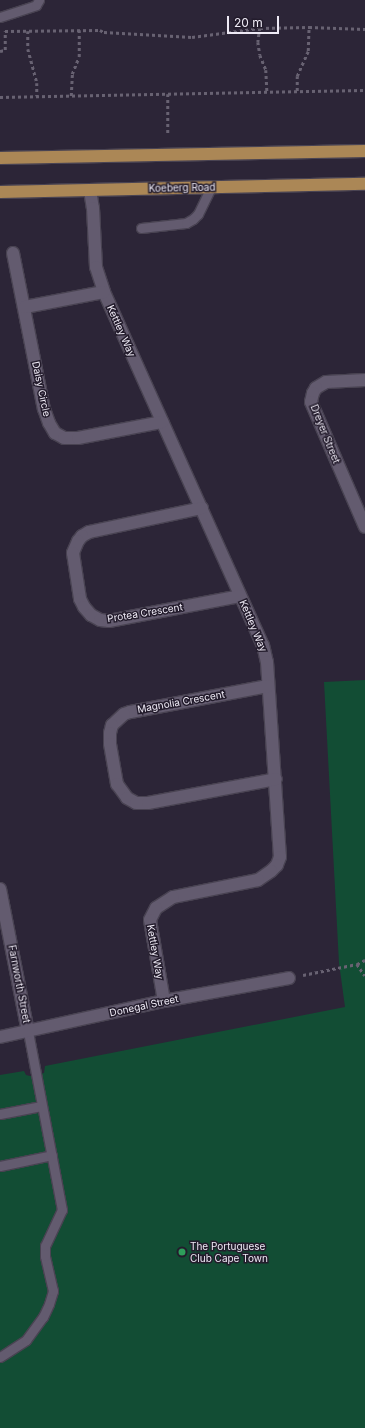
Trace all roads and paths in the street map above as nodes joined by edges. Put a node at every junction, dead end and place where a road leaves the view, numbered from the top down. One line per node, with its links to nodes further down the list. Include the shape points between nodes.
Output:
1 (40, 0): 2 (lane, via 36,5)
2 (0, 17)
3 (309, 27): 4 (path); 5 (path); 10 (path, via 308,51 297,76)
4 (260, 28): 6 (path, via 192,37); 11 (path, via 258,42 266,70)
5 (365, 29)
6 (79, 30): 7 (path); 14 (path, via 79,57 72,74)
7 (28, 31): 8 (path, via 5,31 5,50); 13 (path, via 28,49 37,83)
8 (0, 50)
9 (365, 90): 10 (path)
10 (297, 91): 11 (path)
11 (267, 92): 12 (path)
12 (168, 94): 14 (path); 16 (path)
13 (37, 96): 14 (path); 15 (path)
14 (71, 96)
15 (0, 97)
16 (168, 133)
17 (365, 151): 18 (main road)
18 (0, 158)
19 (365, 184): 20 (main road, Koeberg Road)
20 (211, 187): 21 (main road, Koeberg Road); 23 (lane, via 198,214 190,221)
21 (90, 190): 22 (main road, Koeberg Road); 25 (street, Kettley Way, via 96,268)
22 (0, 192)
23 (141, 228)
24 (13, 253): 26 (street, Daisy Circle)
25 (104, 292): 26 (street); 28 (street, Kettley Way)
26 (25, 307): 28 (street, Daisy Circle, via 44,409 55,433 64,438 78,438)
27 (365, 380): 30 (street, Dreyer Street, via 334,380 321,384 313,393 311,402)
28 (162, 422): 29 (street, Kettley Way)
29 (202, 508): 31 (street, Kettley Way); 31 (street, Protea Crescent, via 89,532 82,536 73,553 80,599 91,615 109,621)
30 (365, 527)
31 (240, 596): 32 (street, Kettley Way, via 263,645)
32 (268, 686): 33 (street, Kettley Way); 33 (street, Magnolia Crescent, via 124,714 112,725 110,744 117,784 127,798 136,803 148,803)
33 (276, 779): 39 (street, Kettley Way, via 280,857 277,865 258,880 173,897 163,902 152,914 150,920 154,949)
34 (0, 890): 40 (street, Farnworth Street)
35 (365, 960): 36 (path)
36 (357, 964): 37 (path); 38 (path)
37 (365, 976)
38 (289, 978): 39 (street, Donegal Street)
39 (164, 1001): 40 (street, Donegal Street)
40 (28, 1032): 41 (street, Donegal Street); 42 (lane)
41 (0, 1037)
42 (41, 1106): 43 (lane); 44 (lane)
43 (0, 1114)
44 (52, 1155): 45 (lane); 46 (lane, via 62,1210 45,1246 53,1291 43,1317 35,1329 16,1348)
45 (0, 1166)
46 (0, 1357)

